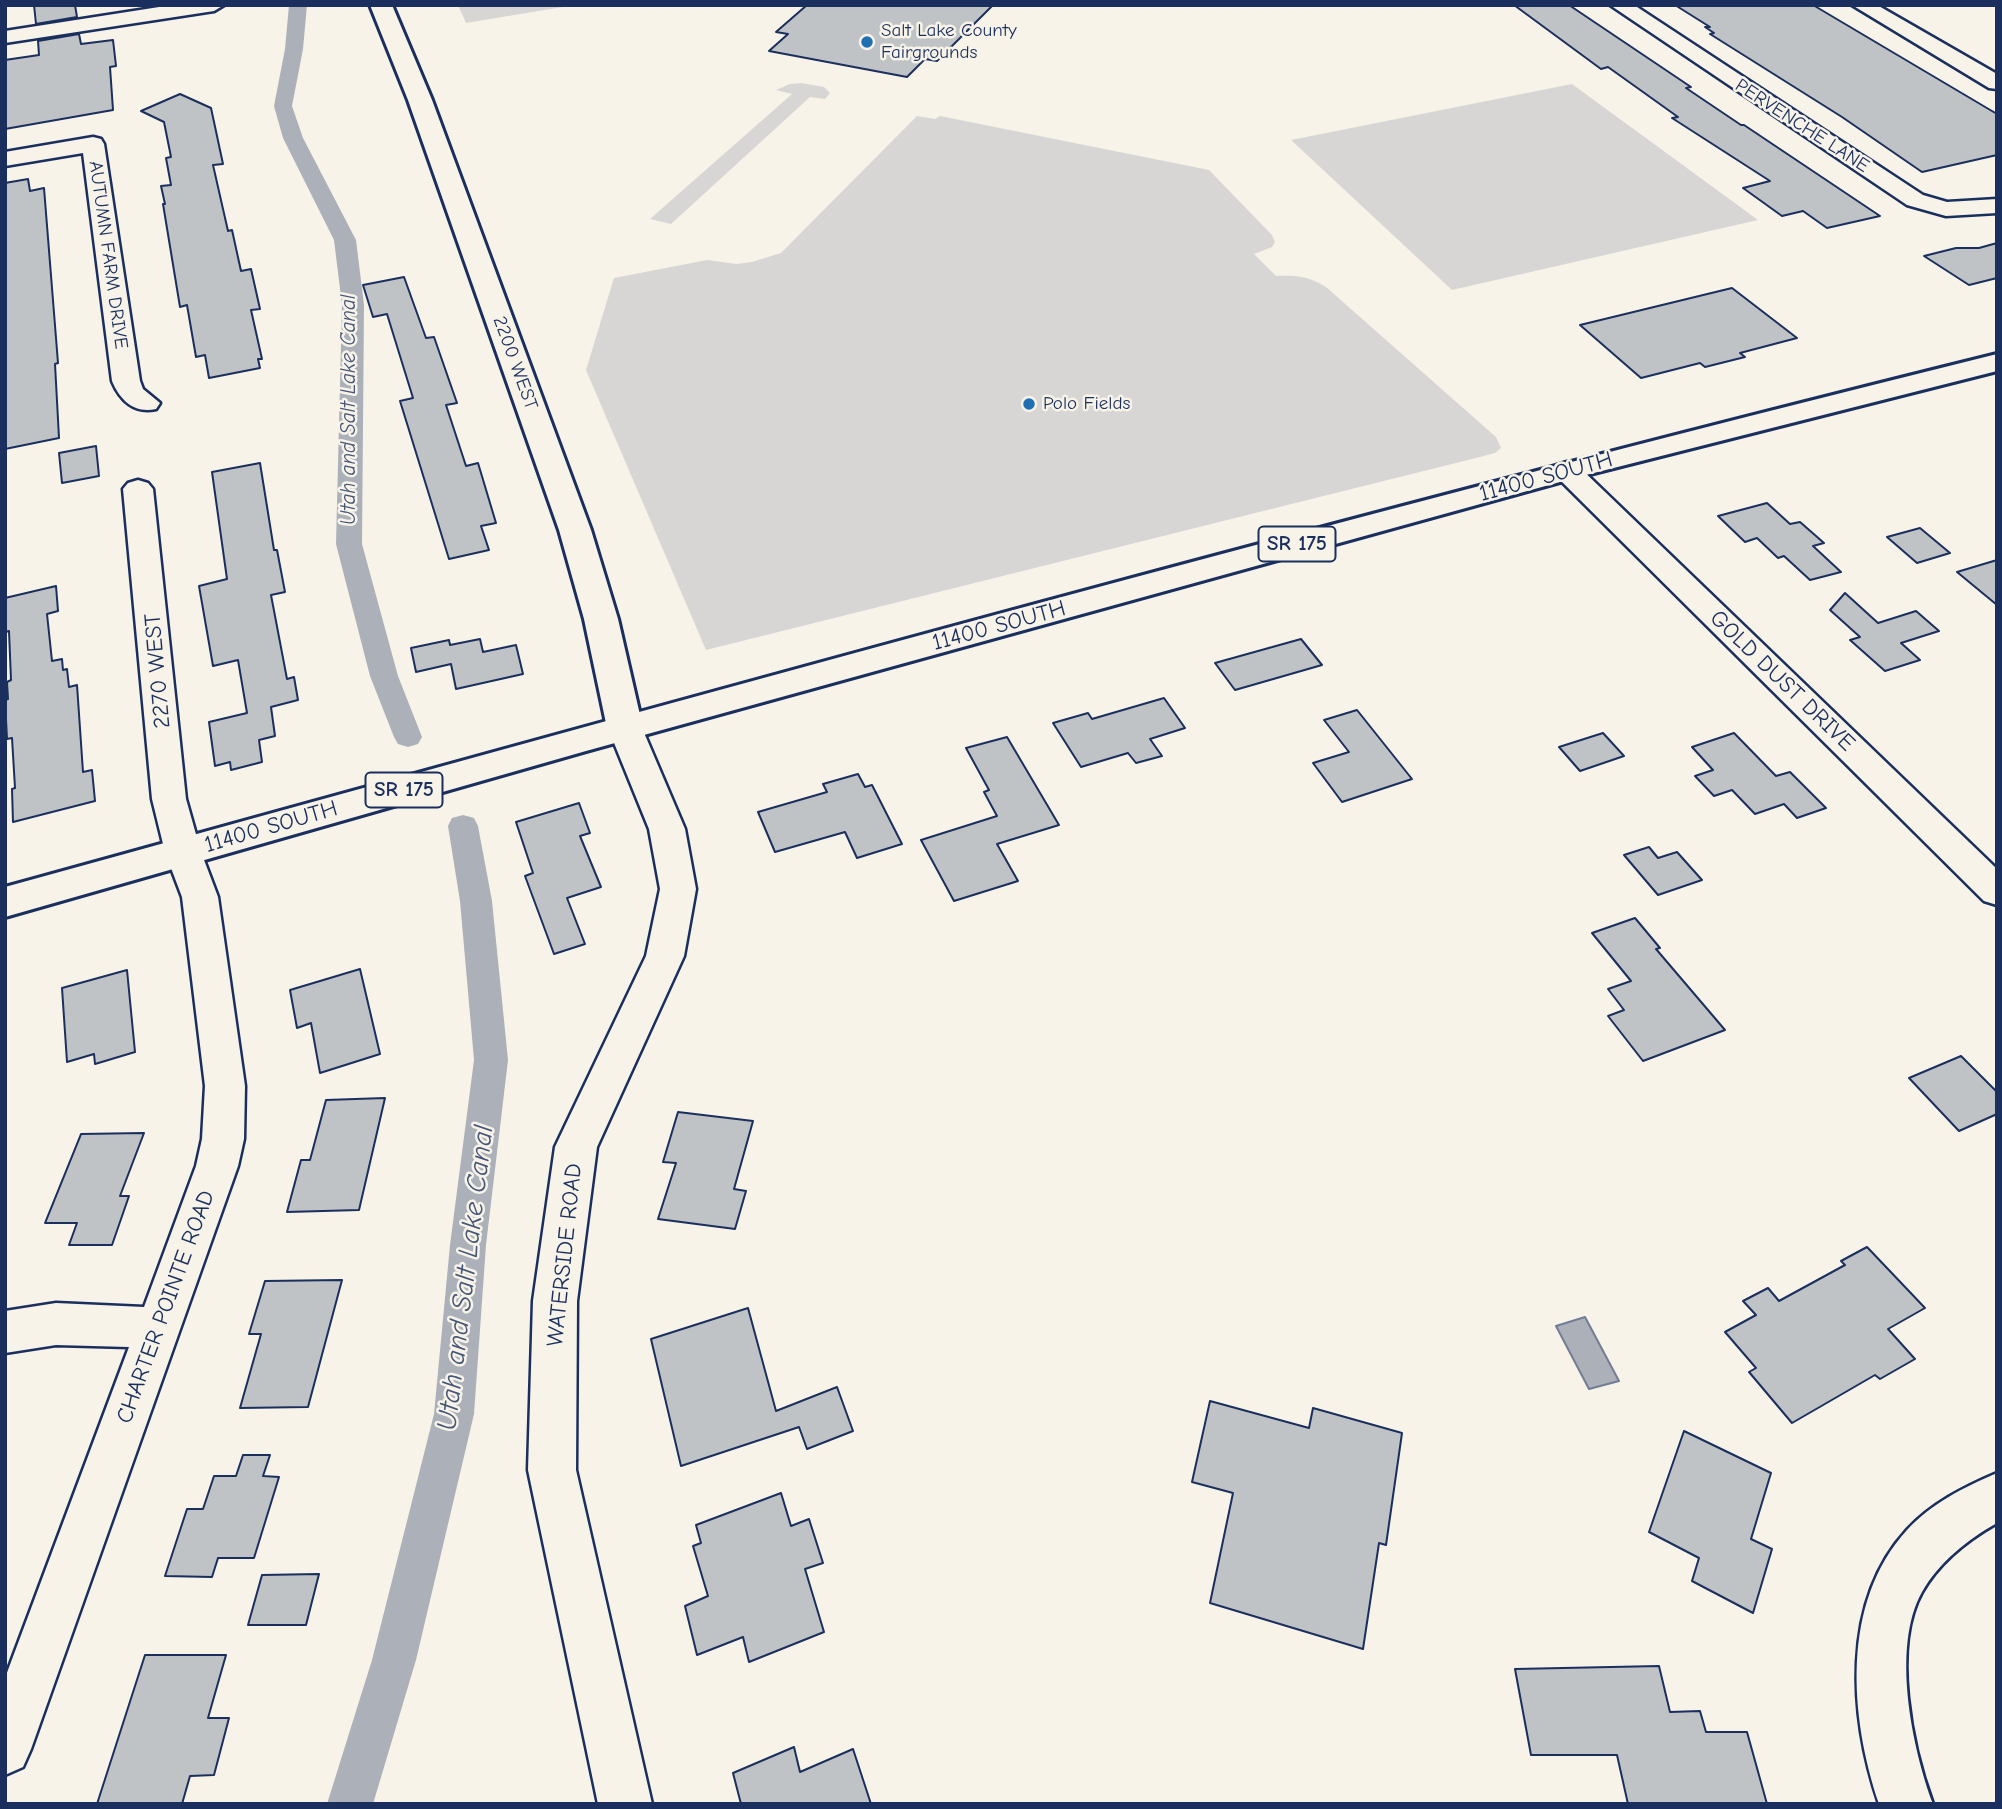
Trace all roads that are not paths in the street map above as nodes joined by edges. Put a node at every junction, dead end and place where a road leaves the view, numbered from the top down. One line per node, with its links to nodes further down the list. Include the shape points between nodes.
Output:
1 (214, 5): 5 (street)
2 (381, 5): 14 (main road, 2200 WEST, via 420,100 575,530)
3 (1620, 5): 9 (street, PERVENCHE LANE, via 1915,200 1945,209)
4 (1862, 5): 7 (street)
5 (125, 12): 6 (street)
6 (5, 37)
7 (1997, 83)
8 (5, 159): 11 (street, AUTUMN FARM DRIVE, via 93,144 126,381 131,393)
9 (1997, 206)
10 (1997, 362): 12 (main road, 11400 SOUTH / SR 175)
11 (146, 403)
12 (1567, 471): 14 (main road, 11400 SOUTH / SR 175); 16 (street, GOLD DUST DRIVE)
13 (138, 489): 15 (street, 2270 WEST, via 170,799)
14 (625, 728): 15 (main road, 11400 SOUTH / SR 175); 22 (street, WATERSIDE ROAD, via 667,829 678,889 666,956 576,1147 555,1301 552,1470)
15 (183, 852): 17 (main road, 11400 SOUTH / SR 175); 18 (street, CHARTER POINTE ROAD, via 202,907 225,1112 217,1166)
16 (1997, 891)
17 (5, 902)
18 (158, 1328): 19 (street, via 56,1324); 21 (street, CHARTER POINTE ROAD)
19 (5, 1332)
20 (1997, 1497): 23 (street, via 1954,1521 1921,1551 1898,1589 1888,1621 1880,1680 1884,1720)
21 (5, 1749)
22 (625, 1804)
23 (1906, 1804)

